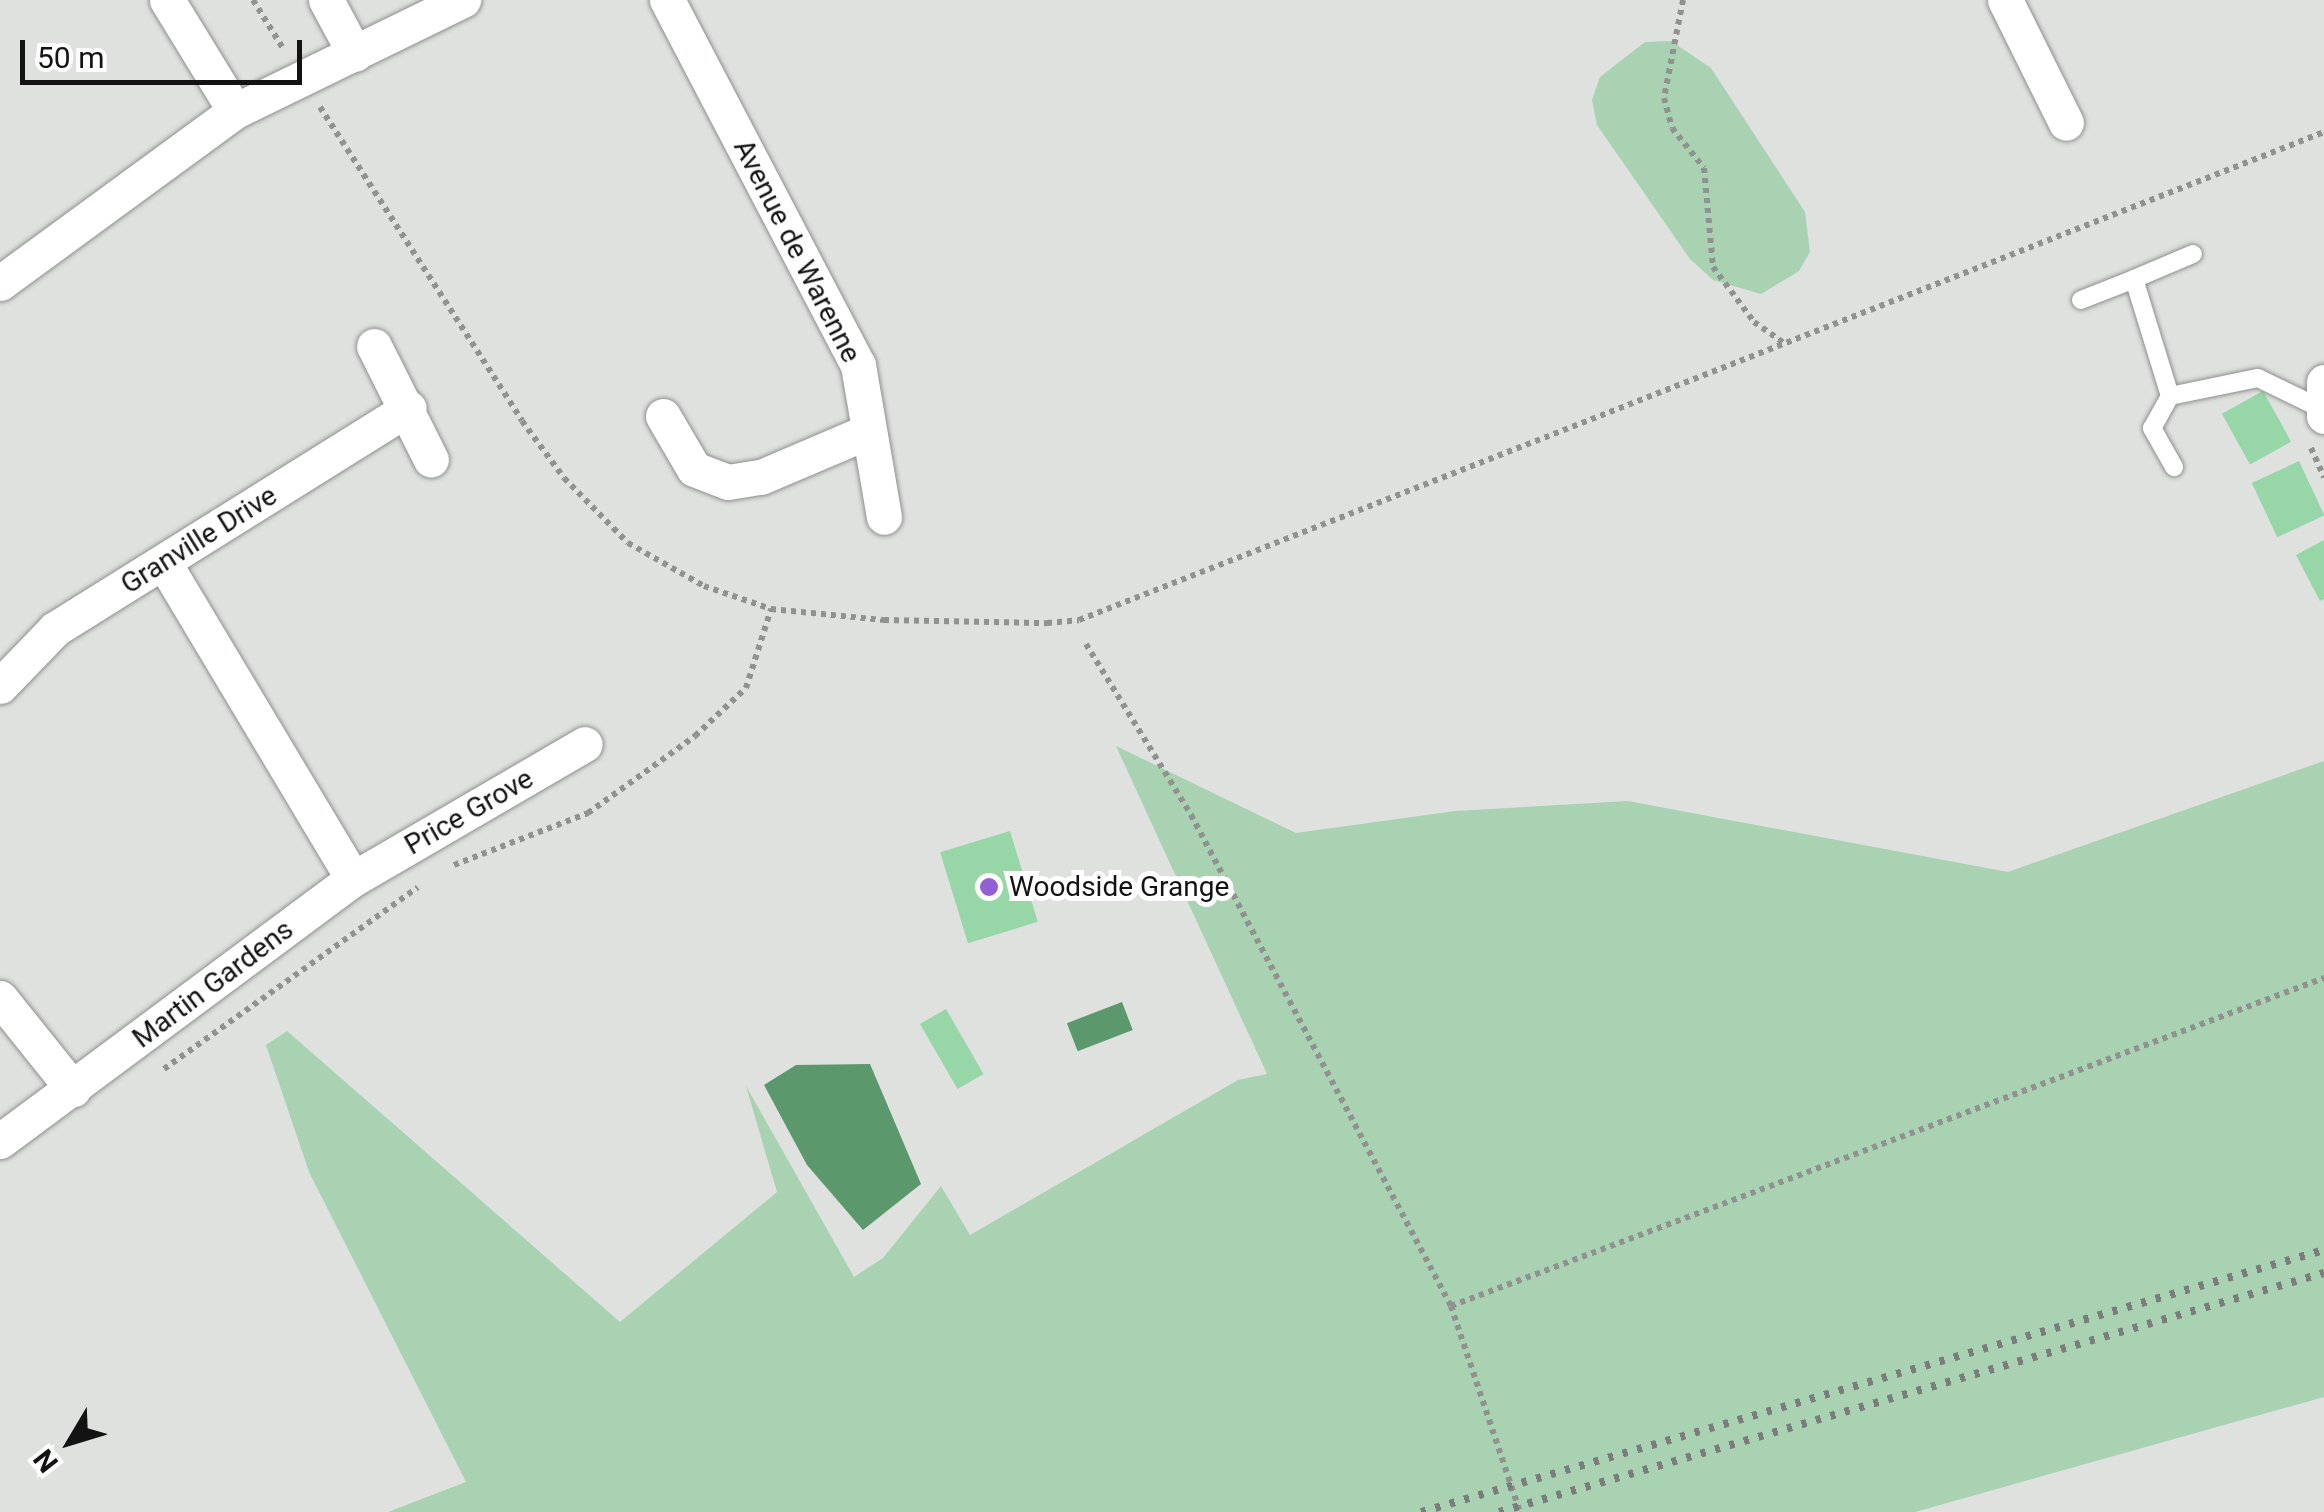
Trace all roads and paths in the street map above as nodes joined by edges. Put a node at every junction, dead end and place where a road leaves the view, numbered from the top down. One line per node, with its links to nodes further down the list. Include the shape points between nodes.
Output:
1 (167, 0): 10 (street)
2 (252, 0): 9 (path)
3 (326, 0): 8 (street)
4 (463, 0): 8 (street)
5 (667, 0): 23 (street, Avenue de Warenne, via 858,365)
6 (1682, 0): 17 (path, via 1664,98 1672,128 1704,168 1713,268 1754,322)
7 (2005, 0): 11 (street)
8 (356, 54): 9 (street)
9 (302, 78): 10 (street); 28 (path, via 564,478 628,543 704,586)
10 (235, 111): 14 (street)
11 (2066, 123)
12 (2324, 132): 17 (path)
13 (2193, 254): 15 (lane)
14 (2, 272)
15 (2134, 280): 16 (lane); 19 (lane)
16 (2081, 300)
17 (1784, 344): 28 (path, via 1079,620 884,620)
18 (374, 346): 21 (street)
19 (2170, 396): 20 (lane, via 2258,378); 25 (lane, via 2152,428)
20 (2323, 402)
21 (409, 408): 24 (street); 27 (street, Granville Drive)
22 (664, 416): 23 (street, via 694,469 728,482 761,477)
23 (869, 431): 26 (street, Avenue de Warenne)
24 (431, 460)
25 (2174, 467)
26 (884, 517)
27 (164, 563): 30 (street, Granville Drive, via 55,629); 34 (street)
28 (771, 609): 32 (path, via 746,688 695,736 588,813)
29 (1086, 644): 40 (path, via 1191,815)
30 (0, 686)
31 (586, 744): 34 (street, Price Grove)
32 (449, 868)
33 (435, 876): 37 (path)
34 (353, 879): 38 (street, Martin Gardens)
35 (2324, 978): 40 (path)
36 (0, 998): 38 (street)
37 (152, 1078)
38 (73, 1089): 39 (street, Martin Gardens)
39 (0, 1141)
40 (1451, 1306): 41 (path)
41 (1520, 1512)

